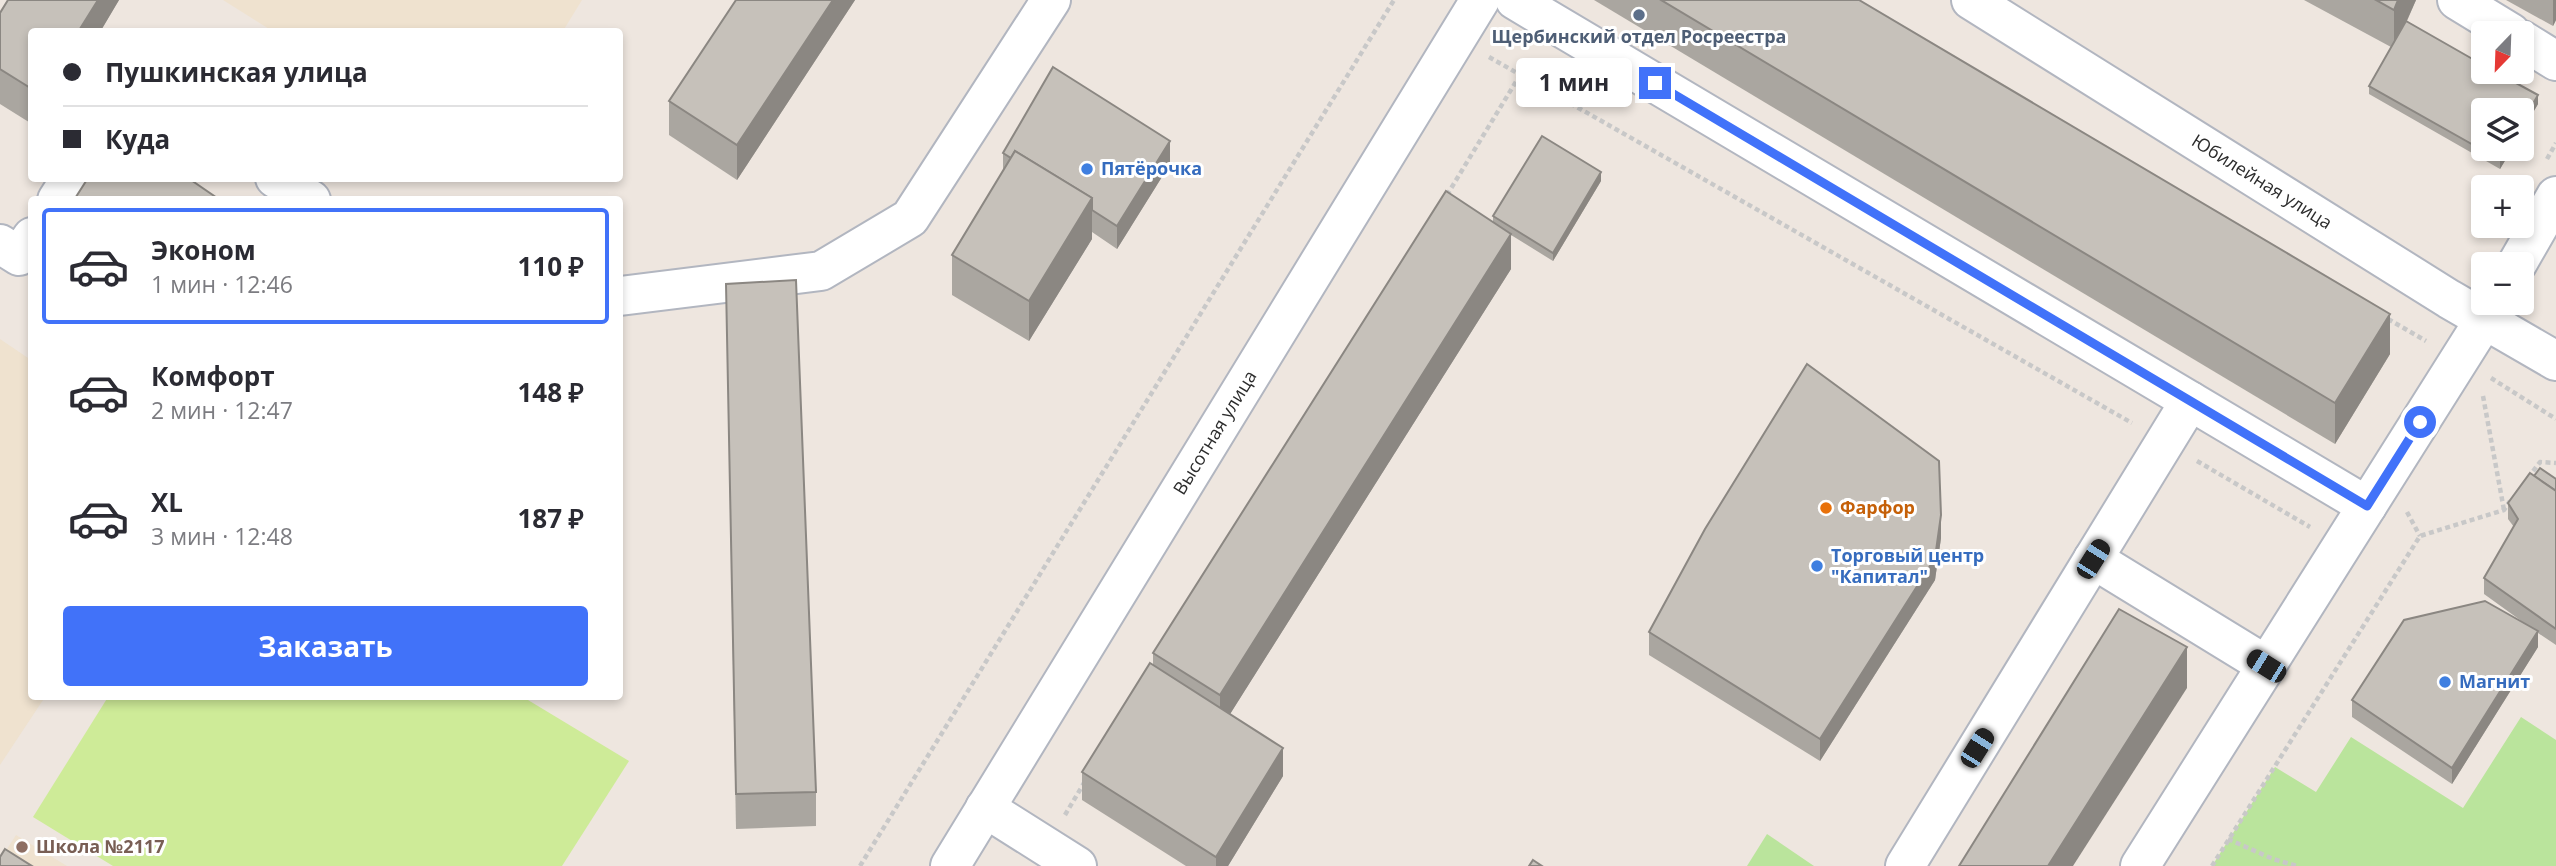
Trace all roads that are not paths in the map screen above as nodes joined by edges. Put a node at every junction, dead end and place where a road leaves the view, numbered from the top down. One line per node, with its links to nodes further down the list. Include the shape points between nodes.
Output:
1 (1051, 0): 15 (street, via 910,218 821,271)
2 (1480, 0): 24 (street, Высотная улица)
3 (1515, 0): 20 (street)
4 (2457, 0): 6 (street)
5 (1992, 6): 16 (street, Юбилейная улица, via 2438,292)
6 (2491, 21)
7 (2534, 47): 8 (street)
8 (2556, 61)
9 (281, 182): 10 (street)
10 (304, 196)
11 (2556, 196): 14 (street)
12 (28, 243): 13 (street, via 19,256)
13 (0, 244)
14 (2524, 252)
15 (623, 296)
16 (2471, 304)
17 (2488, 315): 21 (street, via 2469,365)
18 (2495, 315): 19 (street, Юбилейная улица)
19 (2556, 360)
20 (2190, 401): 21 (street); 22 (street)
21 (2384, 504): 23 (street, via 2342,546)
22 (2093, 559): 23 (street); 27 (street)
23 (2266, 666): 28 (street)
24 (985, 808): 25 (street, Высотная улица); 26 (street)
25 (950, 866)
26 (1077, 866)
27 (1905, 866)
28 (2140, 866)

